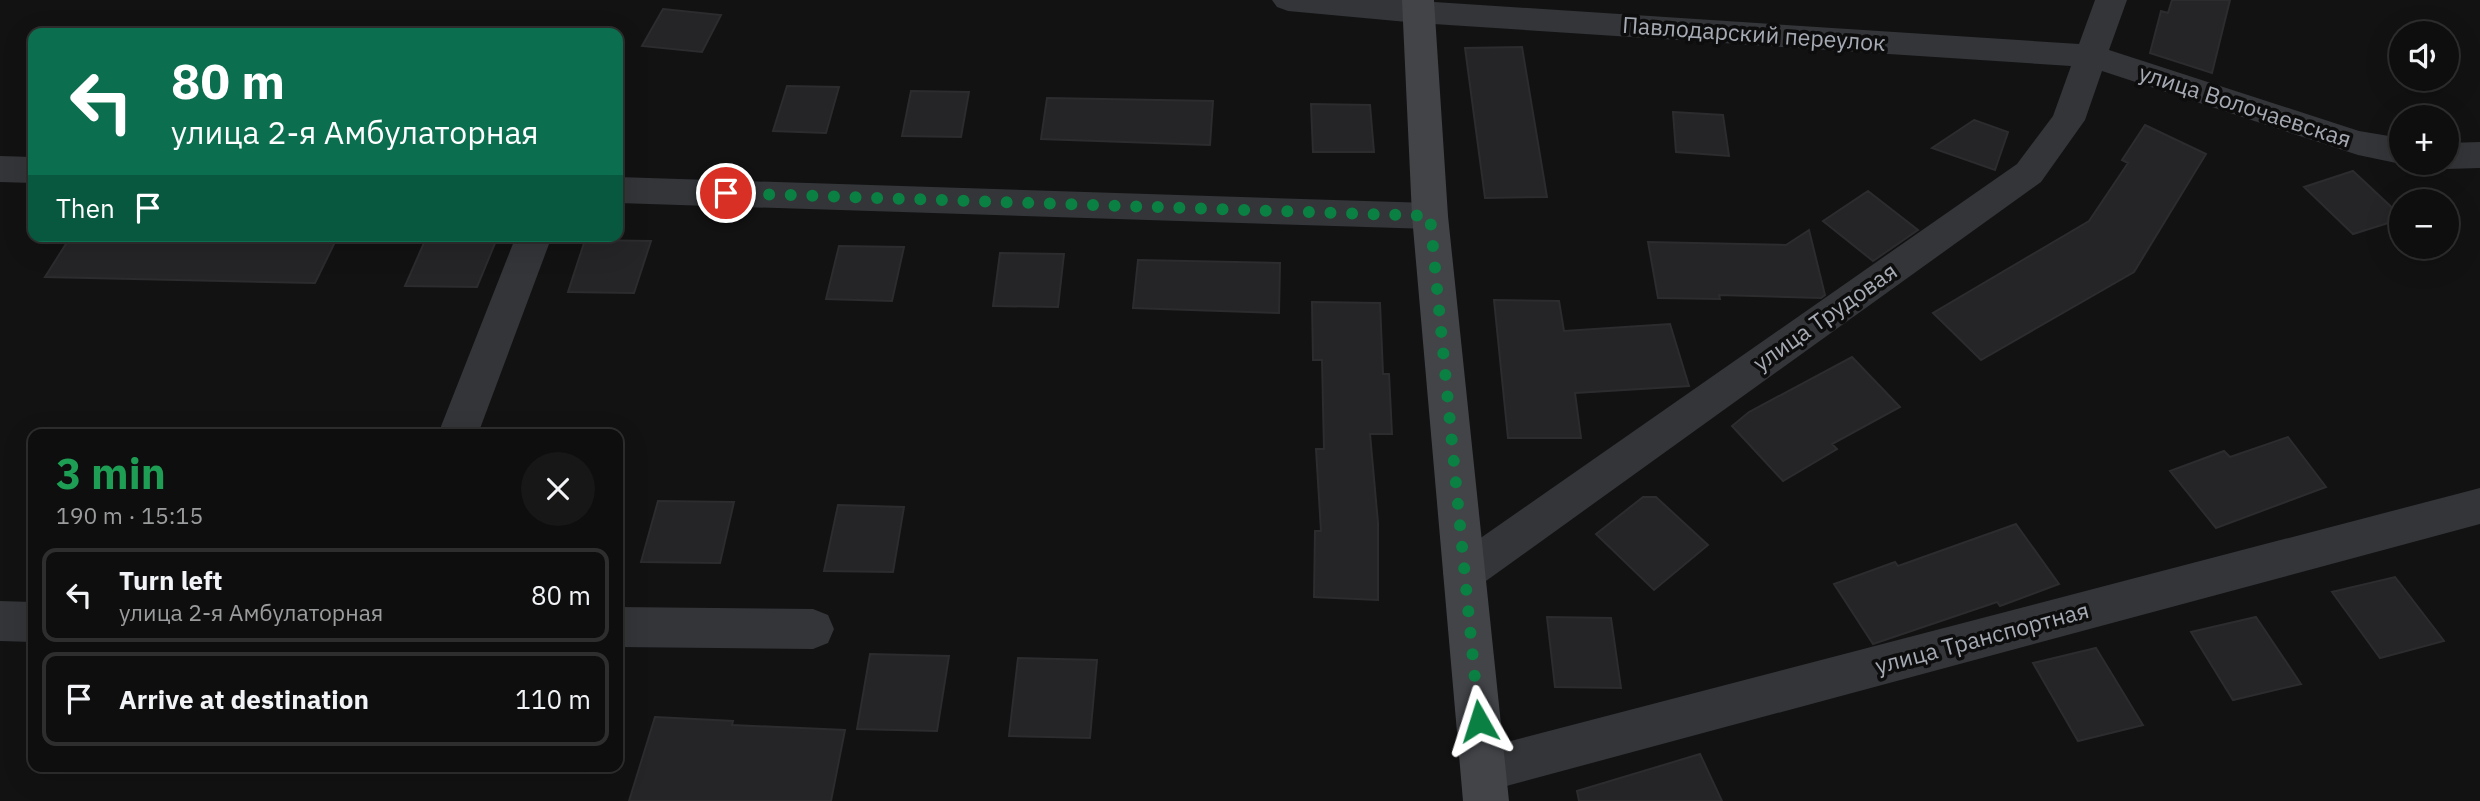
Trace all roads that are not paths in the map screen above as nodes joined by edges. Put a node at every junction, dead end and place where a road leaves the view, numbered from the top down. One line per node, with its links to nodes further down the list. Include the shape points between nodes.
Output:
1 (1288, 0): 3 (street, Павлодарский переулок)
2 (2111, 0): 4 (street, улица Трудовая)
3 (1418, 6): 4 (street, Павлодарский переулок); 11 (main road)
4 (2091, 56): 5 (street, улица Волочаевская, via 2358,143); 15 (street, улица Трудовая, via 2068,120 2029,173)
5 (2389, 149)
6 (2480, 155): 7 (street)
7 (2459, 156)
8 (0, 169): 9 (street)
9 (28, 170)
10 (623, 190): 11 (street)
11 (1430, 216): 15 (main road)
12 (532, 242): 13 (street)
13 (460, 429)
14 (2480, 506): 20 (street, улица Транспортная)
15 (1464, 573): 20 (main road)
16 (0, 621): 17 (street)
17 (28, 622)
18 (623, 627): 19 (street)
19 (813, 628)
20 (1485, 786)

